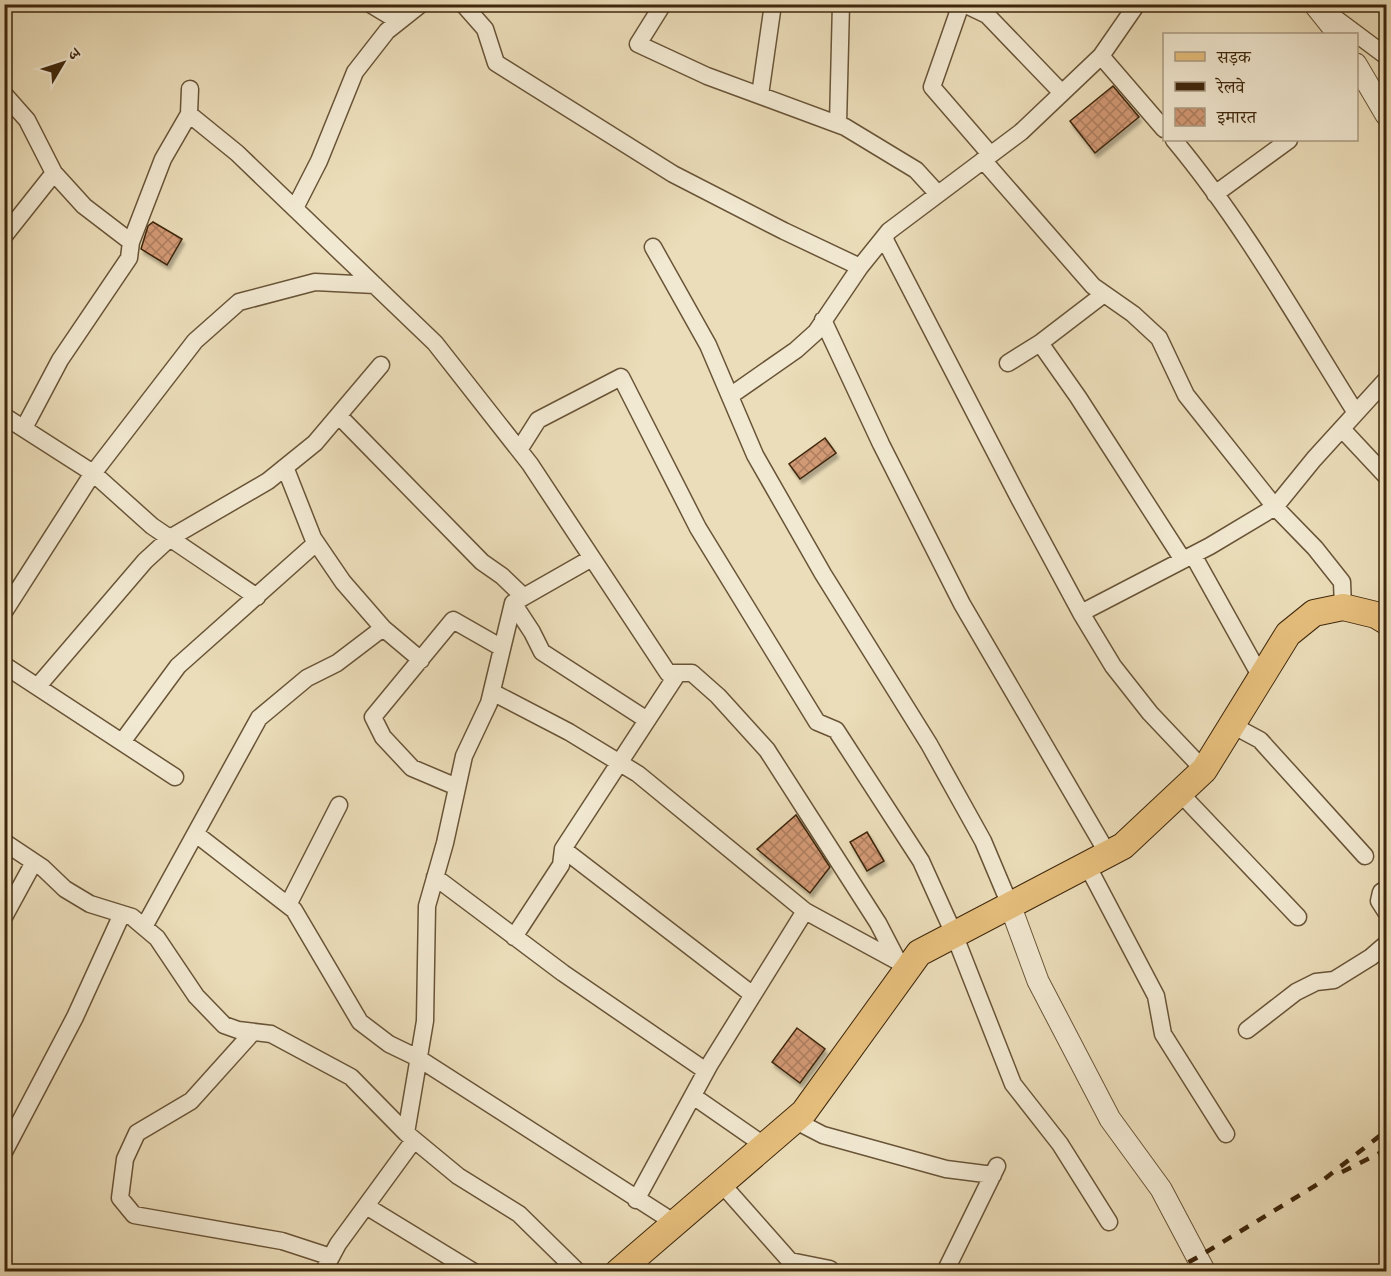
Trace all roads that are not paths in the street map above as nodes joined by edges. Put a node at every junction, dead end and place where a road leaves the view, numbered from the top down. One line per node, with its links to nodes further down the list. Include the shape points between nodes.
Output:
1 (370, 4): 10 (street)
2 (421, 4): 10 (street)
3 (463, 4): 37 (street, via 485,29 496,63 673,174)
4 (663, 4): 21 (street, via 638,44)
5 (773, 4): 21 (street)
6 (841, 4): 24 (street)
7 (962, 4): 19 (street, via 987,15); 28 (street, via 932,87)
8 (1137, 4): 14 (street)
9 (1315, 4): 11 (street); 12 (street)
10 (398, 21): 32 (street, via 355,72)
11 (1337, 33)
12 (1354, 33)
13 (1358, 36): 15 (street)
14 (1101, 56): 19 (street); 25 (street)
15 (1386, 57)
16 (1358, 71): 17 (street)
17 (1362, 86): 23 (street)
18 (190, 89): 22 (street)
19 (1062, 93): 28 (street, via 1021,132)
20 (4, 94): 29 (street, via 27,120)
21 (760, 95): 24 (street)
22 (189, 114): 32 (street); 35 (street, via 163,159)
23 (1386, 115)
24 (838, 124): 30 (street, via 916,170)
25 (1163, 128)
26 (1175, 141): 31 (street)
27 (1288, 141): 31 (street)
28 (987, 157): 30 (street); 39 (street, via 1092,286)
29 (54, 173): 33 (street); 35 (street, via 84,206)
30 (938, 194): 34 (street)
31 (1215, 194): 46 (street)
32 (295, 208): 38 (street)
33 (4, 236)
34 (884, 238): 37 (street); 64 (street)
35 (131, 242): 49 (street, via 129,258 60,360)
36 (652, 247): 45 (street, via 708,345)
37 (860, 267): 40 (street)
38 (375, 285): 51 (street, via 435,343); 53 (street, via 315,282 239,302 195,341)
39 (1104, 294): 41 (street); 55 (street, via 1158,338 1186,395)
40 (823, 320): 45 (street, via 796,350); 87 (street, via 962,604)
41 (1040, 343): 42 (street); 59 (street)
42 (1008, 363)
43 (381, 365): 48 (street)
44 (1386, 380): 46 (street)
45 (730, 396): 92 (street, via 754,455 929,744 983,841)
46 (1356, 413): 50 (street)
47 (4, 416): 49 (street)
48 (339, 416): 52 (street, via 315,444); 61 (street, via 482,562 502,576)
49 (24, 428): 53 (street)
50 (1342, 429): 54 (street); 55 (street)
51 (519, 450): 58 (street); 99 (street, via 538,420 621,377 698,528 817,722 836,730 921,861)
52 (285, 467): 56 (street); 57 (street)
53 (93, 473): 56 (street); 63 (street)
54 (1386, 476)
55 (1275, 507): 59 (street); 62 (street, via 1342,582)
56 (170, 538): 60 (street); 72 (street, via 145,561)
57 (316, 543): 60 (street); 66 (street, via 342,582)
58 (592, 558): 61 (street); 70 (street, via 668,673)
59 (1188, 558): 64 (street); 71 (street)
60 (257, 597): 76 (street, via 178,666)
61 (518, 600): 67 (street); 74 (street, via 543,652)
62 (1343, 607): 65 (main road); 71 (main road, via 1314,613 1288,633)
63 (4, 612)
64 (1081, 614): 78 (street, via 1113,666)
65 (1386, 621)
66 (383, 628): 68 (street); 83 (street, via 337,663 307,678 259,718)
67 (502, 648): 68 (street, via 453,620); 73 (street)
68 (421, 660): 80 (street, via 373,717 383,737 412,768)
69 (4, 665): 72 (street)
70 (678, 673): 74 (street); 102 (street, via 692,673 767,750 878,923)
71 (1261, 677): 75 (main road)
72 (38, 686): 76 (street)
73 (492, 692): 77 (street); 80 (street, via 464,756)
74 (647, 720): 77 (street)
75 (1232, 725): 78 (main road); 86 (street, via 1260,740)
76 (122, 742): 79 (street)
77 (620, 763): 85 (street); 93 (street, via 639,774)
78 (1204, 770): 81 (main road)
79 (175, 777)
80 (457, 787): 89 (street)
81 (1180, 793): 87 (main road, via 1123,846); 97 (street)
82 (339, 805): 91 (street)
83 (196, 834): 91 (street); 98 (street)
84 (4, 842): 88 (street)
85 (563, 849): 100 (street, via 561,865); 103 (street)
86 (1365, 856)
87 (1097, 860): 92 (main road); 110 (street, via 1156,996 1163,1034)
88 (34, 862): 95 (street, via 65,890 90,904); 96 (street)
89 (435, 877): 100 (street); 106 (street, via 427,906 424,1021)
90 (1386, 889): 94 (street, via 1379,901)
91 (288, 905): 106 (street, via 360,1022 389,1044)
92 (1010, 905): 99 (main road); 126 (street, via 1038,981 1110,1119 1161,1189)
93 (806, 911): 102 (street); 103 (street)
94 (1386, 912)
95 (122, 914): 98 (street); 113 (street, via 75,1017)
96 (4, 917)
97 (1298, 918)
98 (144, 927): 105 (street, via 157,938 196,996 224,1025)
99 (954, 934): 102 (main road); 117 (street, via 1013,1084 1060,1144)
100 (514, 937): 107 (street)
101 (1386, 944): 104 (street, via 1334,980 1316,982 1296,992)
102 (901, 967): 109 (main road)
103 (753, 995): 107 (street)
104 (1246, 1030)
105 (253, 1032): 111 (street, via 271,1034 351,1077); 119 (street, via 191,1101 137,1133 124,1159 120,1198 134,1215 282,1242)
106 (418, 1058): 111 (street); 115 (street)
107 (706, 1071): 108 (street)
108 (693, 1096): 112 (street); 115 (street)
109 (795, 1120): 112 (main road); 125 (street, via 823,1135 946,1169 995,1170)
110 (1226, 1134)
111 (410, 1136): 116 (street); 122 (street, via 458,1176 519,1214)
112 (765, 1146): 114 (main road)
113 (4, 1152)
114 (721, 1183): 118 (main road); 120 (street, via 790,1261)
115 (636, 1200): 118 (street)
116 (366, 1206): 119 (street); 121 (street)
117 (1109, 1222)
118 (675, 1223): 123 (main road)
119 (327, 1264)
120 (810, 1269): 124 (street)
121 (474, 1272)
122 (578, 1272)
123 (618, 1272)
124 (832, 1272)
125 (945, 1272)
126 (1205, 1272)

